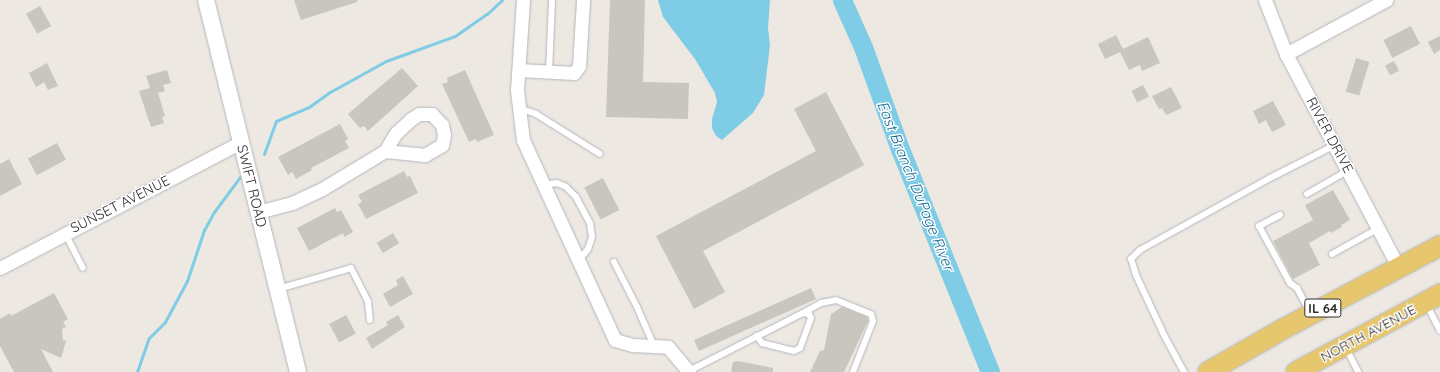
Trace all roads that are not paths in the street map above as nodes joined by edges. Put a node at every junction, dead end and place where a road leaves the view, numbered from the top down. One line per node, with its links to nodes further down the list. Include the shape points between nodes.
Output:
1 (206, 0): 11 (street, SWIFT ROAD)
2 (523, 0): 8 (street)
3 (552, 0): 9 (lane)
4 (583, 0): 9 (street, via 578,66 574,73)
5 (1265, 0): 7 (street, RIVER DRIVE)
6 (1386, 0): 7 (street)
7 (1286, 54): 12 (street, RIVER DRIVE)
8 (519, 70): 9 (street); 10 (street)
9 (549, 72)
10 (519, 108): 14 (lane, via 536,114); 16 (street, via 523,140)
11 (241, 142): 18 (street, SWIFT ROAD); 21 (street, SUNSET AVENUE)
12 (1335, 145): 15 (street, RIVER DRIVE); 41 (lane, via 1140,250 1131,259 1164,335)
13 (385, 151): 18 (street, via 322,189 292,203)
14 (600, 154)
15 (1349, 170): 17 (lane); 20 (street, RIVER DRIVE)
16 (543, 185): 24 (street); 24 (lane, via 557,183 566,187 576,197 590,223 592,237 588,249)
17 (1307, 194)
18 (258, 212): 29 (street, SWIFT ROAD)
19 (1280, 215): 32 (lane, via 1260,226 1290,283 1297,288)
20 (1379, 228): 23 (lane); 28 (street, RIVER DRIVE)
21 (65, 233): 26 (street, SUNSET AVENUE); 27 (lane)
22 (1440, 246): 28 (main road, IL 64)
23 (1332, 254)
24 (578, 261): 37 (street, via 615,340 634,346)
25 (614, 262): 37 (lane)
26 (0, 268)
27 (83, 268)
28 (1399, 268): 32 (main road, IL 64)
29 (277, 289): 33 (lane, via 352,268 368,302); 38 (street, SWIFT ROAD)
30 (1433, 298): 34 (lane); 36 (main road, NORTH AVENUE)
31 (802, 313): 35 (lane); 35 (lane, via 809,314 811,318 800,348 794,351 762,344); 40 (lane, via 821,303 836,300 871,314 873,321)
32 (1311, 314): 42 (main road, IL 64)
33 (370, 320)
34 (1440, 331)
35 (757, 336): 39 (lane)
36 (1344, 345): 43 (main road, NORTH AVENUE, via 1315,364); 44 (lane)
37 (654, 346): 39 (street, via 668,347)
38 (298, 372)
39 (689, 372)
40 (853, 372)
41 (1184, 372)
42 (1208, 372)
43 (1296, 372)
44 (1358, 372)

